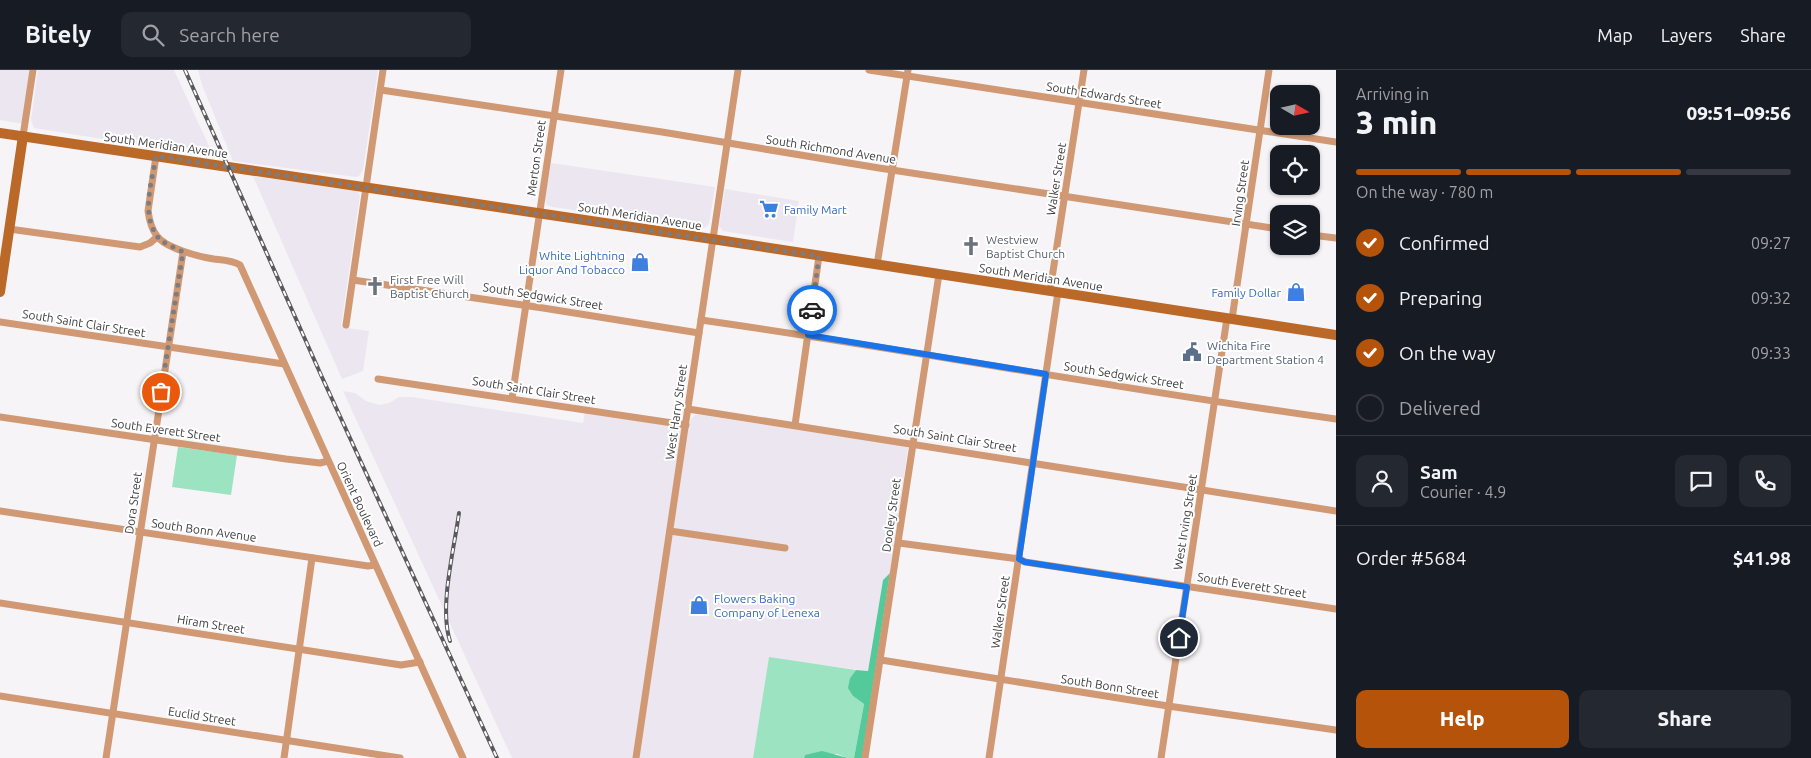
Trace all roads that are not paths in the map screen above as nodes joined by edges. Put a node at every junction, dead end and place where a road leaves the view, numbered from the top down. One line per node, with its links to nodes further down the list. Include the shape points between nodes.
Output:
1 (32, 70): 14 (street)
2 (383, 70): 9 (street)
3 (561, 70): 11 (street, Merton Street)
4 (738, 70): 16 (street, West Harry Street)
5 (869, 70): 8 (street, South Edwards Street)
6 (1084, 70): 10 (street, Walker Street)
7 (1269, 70): 12 (street, Irving Street)
8 (907, 73): 10 (street, South Edwards Street); 18 (street)
9 (380, 90): 11 (street, South Richmond Avenue); 19 (street)
10 (1079, 102): 12 (street, South Edwards Street); 20 (street, Walker Street)
11 (554, 116): 16 (street, South Richmond Avenue); 21 (street, Merton Street)
12 (1260, 130): 15 (street, South Edwards Street); 22 (street, Irving Street)
13 (0, 133): 14 (main road, South Meridian Avenue)
14 (22, 136): 17 (main road, South Meridian Avenue); 24 (main road)
15 (1336, 142)
16 (727, 143): 18 (street, South Richmond Avenue); 28 (street, West Harry Street)
17 (156, 156): 19 (main road, South Meridian Avenue); 26 (street, via 148,205)
18 (892, 170): 20 (street, South Richmond Avenue); 31 (street)
19 (367, 188): 21 (main road, South Meridian Avenue); 33 (street)
20 (1065, 196): 22 (street, South Richmond Avenue); 35 (street, Walker Street)
21 (540, 213): 28 (main road, South Meridian Avenue); 36 (street, Merton Street)
22 (1246, 224): 23 (street, South Richmond Avenue); 37 (street, Irving Street)
23 (1270, 228)
24 (9, 229): 26 (street, via 140,247); 34 (main road)
25 (1320, 236): 27 (street)
26 (157, 237): 29 (street)
27 (1336, 238)
28 (712, 239): 30 (main road, South Meridian Avenue); 38 (street, West Harry Street)
29 (183, 252): 44 (street, Dora Street); 46 (street, Orient Boulevard, via 240,265)
30 (819, 256): 31 (main road, South Meridian Avenue); 42 (street)
31 (877, 265): 32 (main road, South Meridian Avenue)
32 (939, 274): 35 (main road, South Meridian Avenue); 45 (street, Dooley Street)
33 (353, 280): 36 (street, South Sedgwick Street); 40 (street)
34 (0, 292)
35 (1054, 292): 37 (main road, South Meridian Avenue); 47 (street, Walker Street)
36 (526, 305): 41 (street, South Sedgwick Street); 49 (street, Merton Street)
37 (1229, 319): 43 (main road, South Meridian Avenue); 50 (street, West Irving Street)
38 (701, 320): 41 (street, West Harry Street); 42 (street, South Sedgwick Street)
39 (0, 322): 44 (street, South Saint Clair Street)
40 (346, 325)
41 (699, 333): 51 (street, West Harry Street)
42 (808, 335): 45 (street, South Sedgwick Street); 55 (street)
43 (1336, 335)
44 (168, 347): 46 (street, South Saint Clair Street); 56 (street, Dora Street)
45 (926, 355): 47 (street, South Sedgwick Street); 57 (street, Dooley Street)
46 (284, 364): 58 (street, Orient Boulevard)
47 (1046, 374): 50 (street, South Sedgwick Street); 59 (street, Walker Street)
48 (378, 378): 49 (street, South Saint Clair Street)
49 (512, 398): 54 (street, South Saint Clair Street)
50 (1215, 400): 53 (street, South Sedgwick Street); 60 (street, West Irving Street)
51 (688, 409): 54 (street, West Harry Street); 55 (street, South Saint Clair Street)
52 (0, 417): 56 (street, South Everett Street)
53 (1336, 419)
54 (686, 425): 63 (street, West Harry Street)
55 (795, 425): 57 (street, South Saint Clair Street)
56 (154, 440): 58 (street, South Everett Street, via 286,459); 64 (street, Dora Street)
57 (913, 443): 59 (street, South Saint Clair Street); 65 (street, Dooley Street)
58 (328, 461): 69 (street, Orient Boulevard)
59 (1033, 462): 60 (street, South Saint Clair Street); 68 (street, Walker Street)
60 (1202, 490): 61 (street, South Saint Clair Street); 70 (street, West Irving Street)
61 (1336, 511)
62 (0, 512): 64 (street, South Bonn Avenue)
63 (670, 531): 66 (street); 87 (street, West Harry Street)
64 (140, 532): 67 (street, South Bonn Avenue); 73 (street, Dora Street)
65 (899, 543): 68 (street, South Everett Street); 75 (street, Dooley Street)
66 (785, 548)
67 (312, 558): 69 (street, South Bonn Avenue); 74 (street)
68 (1019, 559): 70 (street, South Everett Street); 77 (street, Walker Street)
69 (375, 565): 76 (street, Orient Boulevard)
70 (1187, 587): 72 (street, South Everett Street); 79 (street, West Irving Street)
71 (0, 603): 73 (street, Hiram Street)
72 (1336, 609)
73 (126, 623): 74 (street, Hiram Street); 80 (street, Dora Street)
74 (299, 649): 76 (street, Hiram Street, via 401,664); 82 (street)
75 (881, 660): 77 (street, South Bonn Street); 88 (street, Dooley Street)
76 (420, 662): 86 (street, Orient Boulevard)
77 (1001, 680): 79 (street, South Bonn Street); 89 (street, Walker Street)
78 (0, 696): 80 (street, Euclid Street)
79 (1168, 706): 81 (street, South Bonn Street); 90 (street, West Irving Street)
80 (113, 714): 82 (street, Euclid Street); 83 (street, Dora Street)
81 (1336, 730)
82 (286, 740): 84 (street); 85 (street, Euclid Street)
83 (106, 758)
84 (284, 758)
85 (400, 758)
86 (463, 758)
87 (636, 758)
88 (866, 758)
89 (989, 758)
90 (1161, 758)

